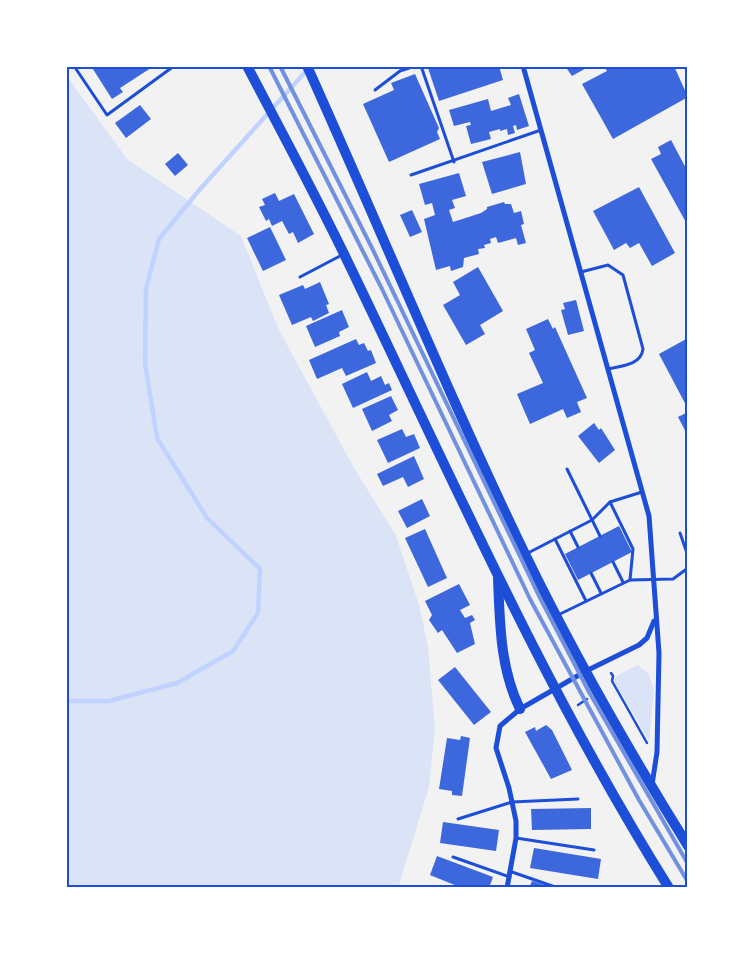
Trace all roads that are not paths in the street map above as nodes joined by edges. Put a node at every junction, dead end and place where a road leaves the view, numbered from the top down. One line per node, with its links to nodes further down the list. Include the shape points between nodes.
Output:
1 (74, 66): 2 (lane, via 107,115)
2 (174, 66)
3 (247, 66): 12 (main road)
4 (307, 66): 25 (main road, via 454,402)
5 (415, 66): 8 (lane, via 400,72)
6 (421, 66): 10 (lane)
7 (523, 66): 9 (street)
8 (375, 90)
9 (542, 130): 10 (lane); 13 (street)
10 (454, 162): 11 (lane)
11 (411, 175)
12 (344, 254): 14 (lane); 30 (main road)
13 (581, 272): 15 (street); 15 (lane, via 608,265 623,275 643,348 642,355 634,363)
14 (300, 277)
15 (608, 370): 17 (street)
16 (567, 469): 19 (lane)
17 (643, 492): 18 (lane); 32 (street, via 649,516)
18 (610, 502): 19 (lane); 31 (lane, via 633,549)
19 (592, 520): 20 (lane); 22 (lane)
20 (570, 531): 23 (lane); 24 (lane)
21 (680, 533): 26 (lane)
22 (600, 536)
23 (555, 539): 25 (lane); 35 (lane)
24 (578, 547)
25 (525, 554): 36 (main road)
26 (688, 556)
27 (613, 562): 33 (lane)
28 (688, 568): 32 (lane, via 673,579)
29 (591, 573): 34 (lane)
30 (498, 576): 39 (main road); 40 (main road, via 500,640 508,680)
31 (630, 580): 32 (lane); 33 (lane)
32 (654, 580): 37 (street)
33 (624, 582): 34 (lane)
34 (601, 594): 35 (lane)
35 (586, 601): 36 (lane)
36 (556, 616): 38 (main road)
37 (655, 617): 38 (street, via 647,638 639,646); 41 (street, via 659,653 658,752)
38 (586, 671): 39 (street); 41 (main road)
39 (555, 689): 40 (street); 52 (main road)
40 (520, 709): 43 (street, via 500,726 497,735 496,748)
41 (652, 787): 46 (main road)
42 (578, 799): 43 (lane)
43 (512, 802): 44 (lane); 45 (street)
44 (458, 818)
45 (516, 838): 47 (lane); 49 (street)
46 (688, 846)
47 (594, 850)
48 (453, 857): 49 (lane)
49 (511, 874): 50 (street); 51 (lane)
50 (507, 888)
51 (558, 888)
52 (669, 888)

